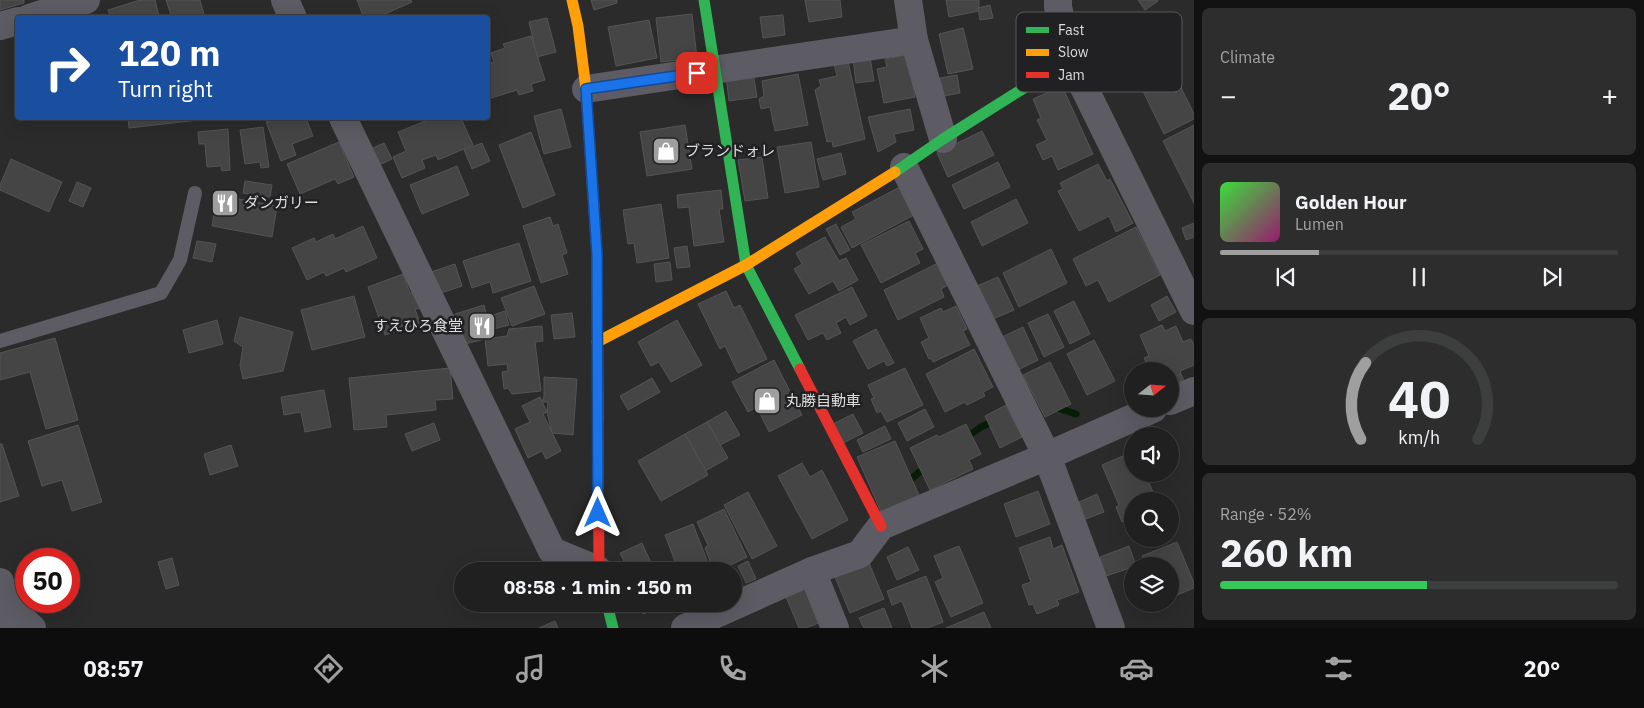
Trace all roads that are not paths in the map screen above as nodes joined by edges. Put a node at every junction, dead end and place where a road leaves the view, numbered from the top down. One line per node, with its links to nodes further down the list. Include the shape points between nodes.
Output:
1 (86, 0): 6 (street)
2 (285, 0): 7 (street)
3 (572, 0): 12 (street)
4 (704, 0): 11 (street)
5 (908, 0): 10 (street)
6 (38, 15)
7 (292, 15)
8 (15, 22): 9 (street)
9 (0, 26)
10 (914, 40): 11 (street); 16 (street)
11 (716, 70): 12 (street); 19 (street)
12 (586, 89): 22 (street, via 597,254)
13 (1018, 92): 16 (street)
14 (1086, 92): 20 (street)
15 (344, 120): 28 (street, via 552,551)
16 (943, 139): 17 (street)
17 (904, 167): 19 (street); 26 (street)
18 (195, 193): 21 (lane, via 180,260 161,293)
19 (746, 265): 22 (street); 27 (street)
20 (1194, 311)
21 (0, 341)
22 (597, 342): 29 (street)
23 (1194, 391): 24 (street)
24 (1179, 397)
25 (1133, 418): 26 (street)
26 (1047, 456): 27 (street); 37 (street)
27 (880, 526): 30 (street, via 860,554)
28 (579, 562)
29 (598, 562)
30 (812, 572): 35 (street); 36 (street)
31 (4, 604): 33 (street)
32 (609, 612): 34 (street)
33 (32, 628)
34 (613, 628)
35 (685, 628)
36 (835, 628)
37 (1111, 628)

